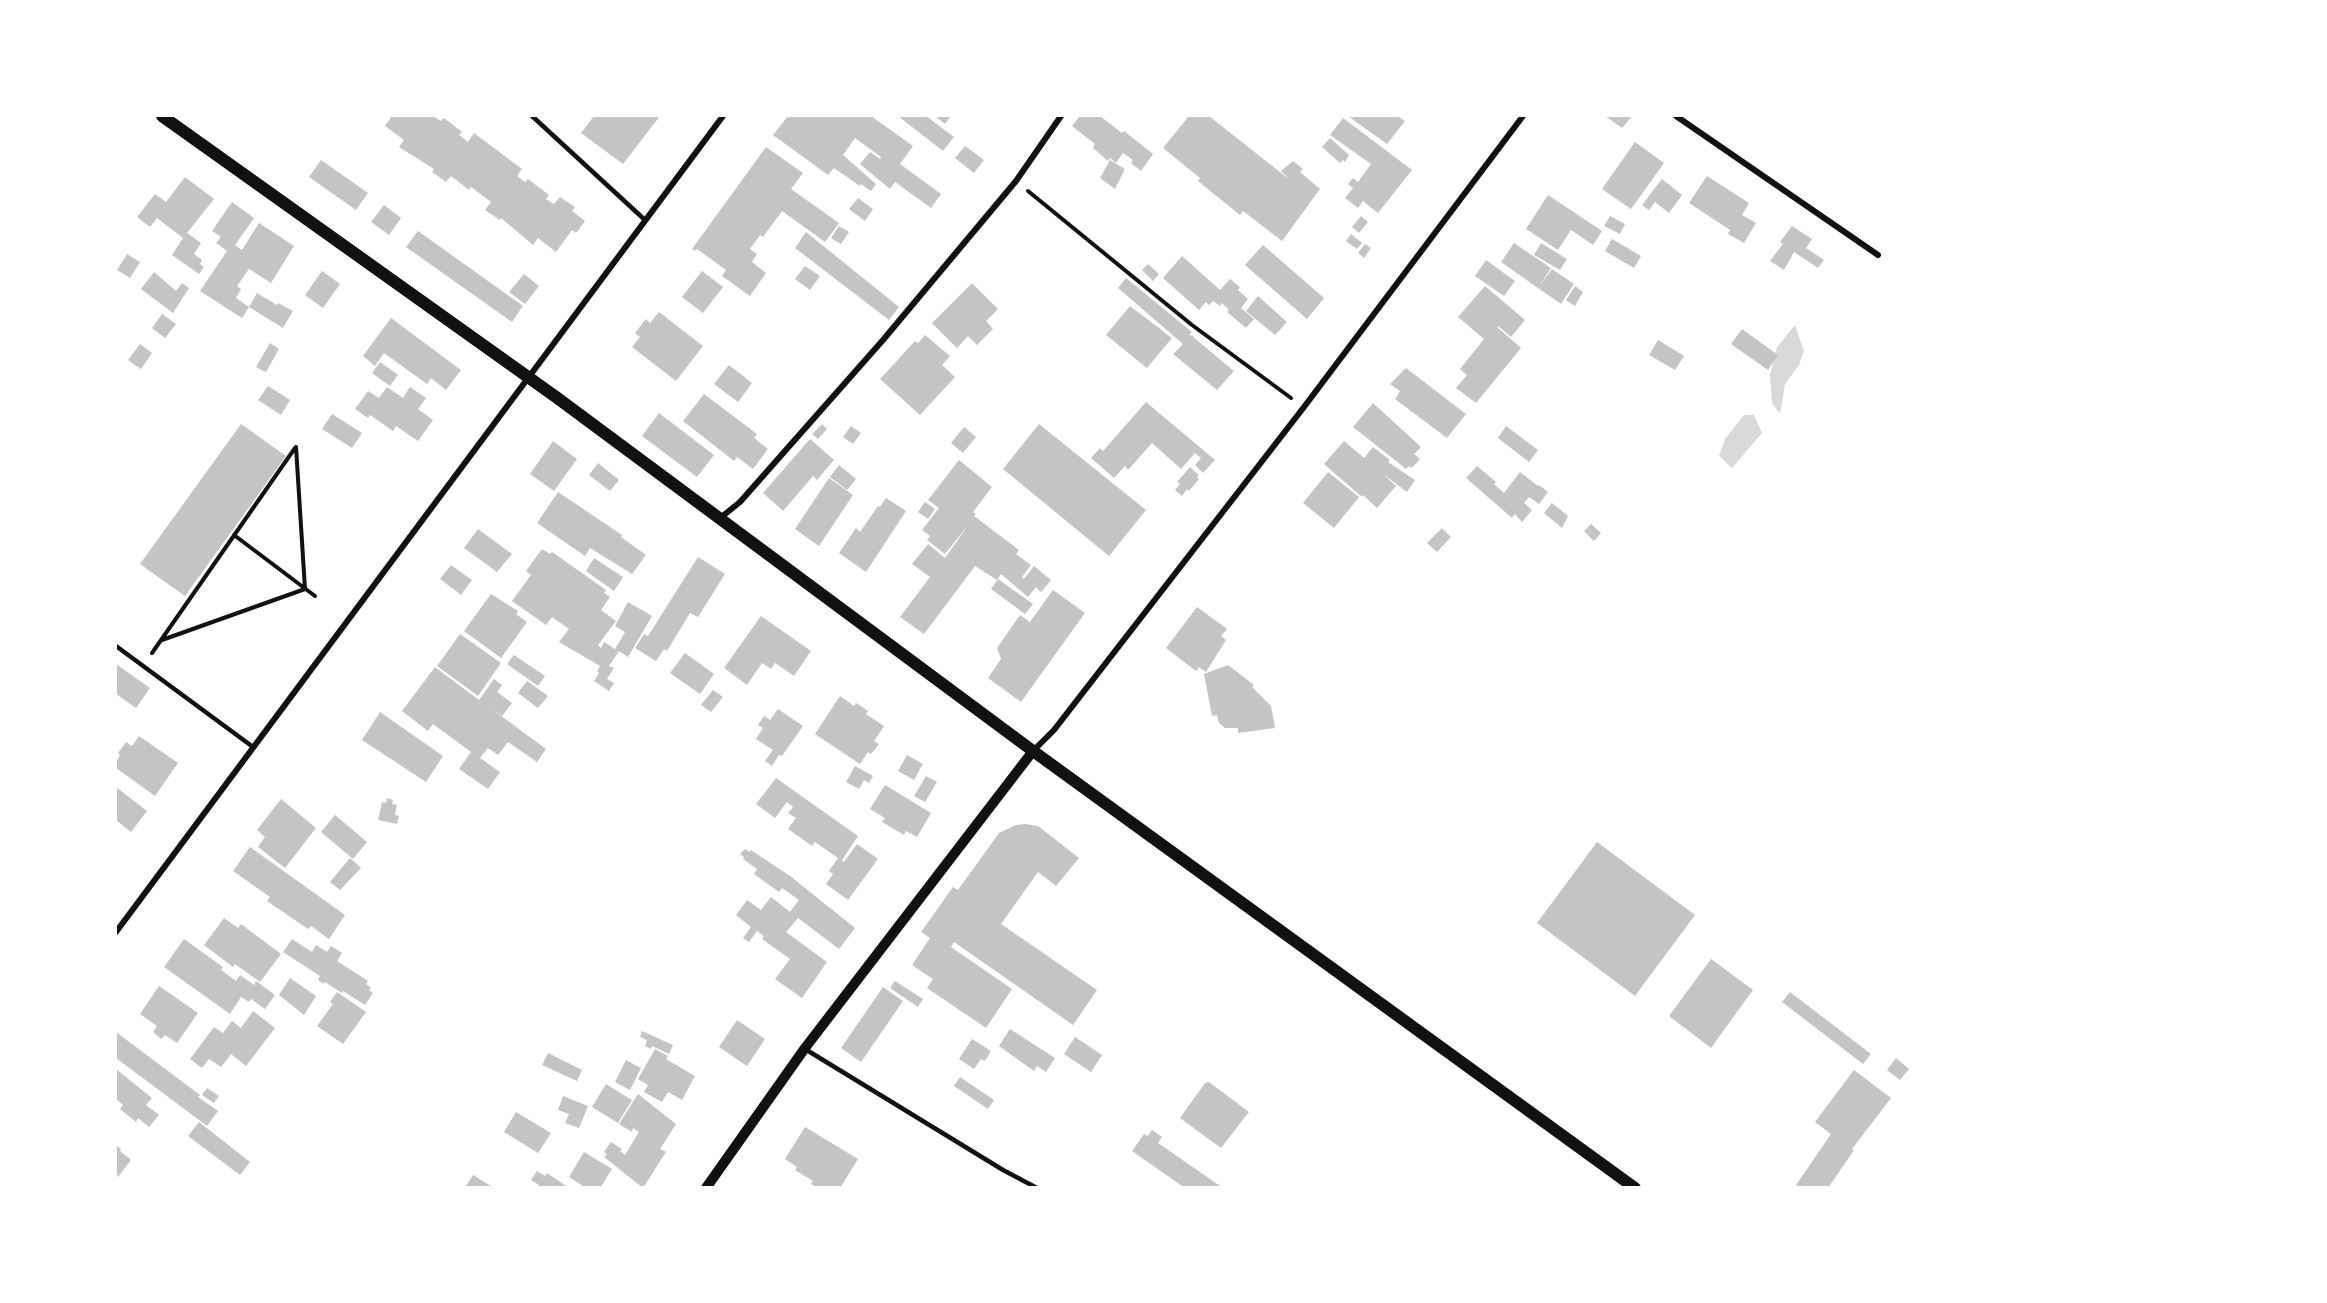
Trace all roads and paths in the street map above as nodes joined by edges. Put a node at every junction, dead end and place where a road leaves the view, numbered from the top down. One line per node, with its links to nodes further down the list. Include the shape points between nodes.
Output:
1 (162, 116): 10 (main road)
2 (531, 116): 8 (lane)
3 (723, 116): 8 (street)
4 (1061, 116): 7 (street)
5 (1523, 116): 11 (street)
6 (1676, 116): 9 (street)
7 (1016, 181): 11 (path, via 1192,325); 12 (street, via 823,408 740,502)
8 (645, 220): 10 (street)
9 (1878, 255)
10 (528, 377): 12 (main road); 17 (street)
11 (1304, 407): 18 (street, via 1054,730)
12 (718, 519): 18 (main road)
13 (234, 535): 14 (path); 14 (path, via 296,447); 14 (path, via 162,640)
14 (305, 589): 15 (path)
15 (315, 596)
16 (116, 646): 17 (lane)
17 (253, 747): 19 (street)
18 (1033, 751): 20 (street); 23 (main road)
19 (116, 932)
20 (805, 1048): 21 (street); 22 (lane)
21 (706, 1188)
22 (1037, 1188)
23 (1635, 1188)

